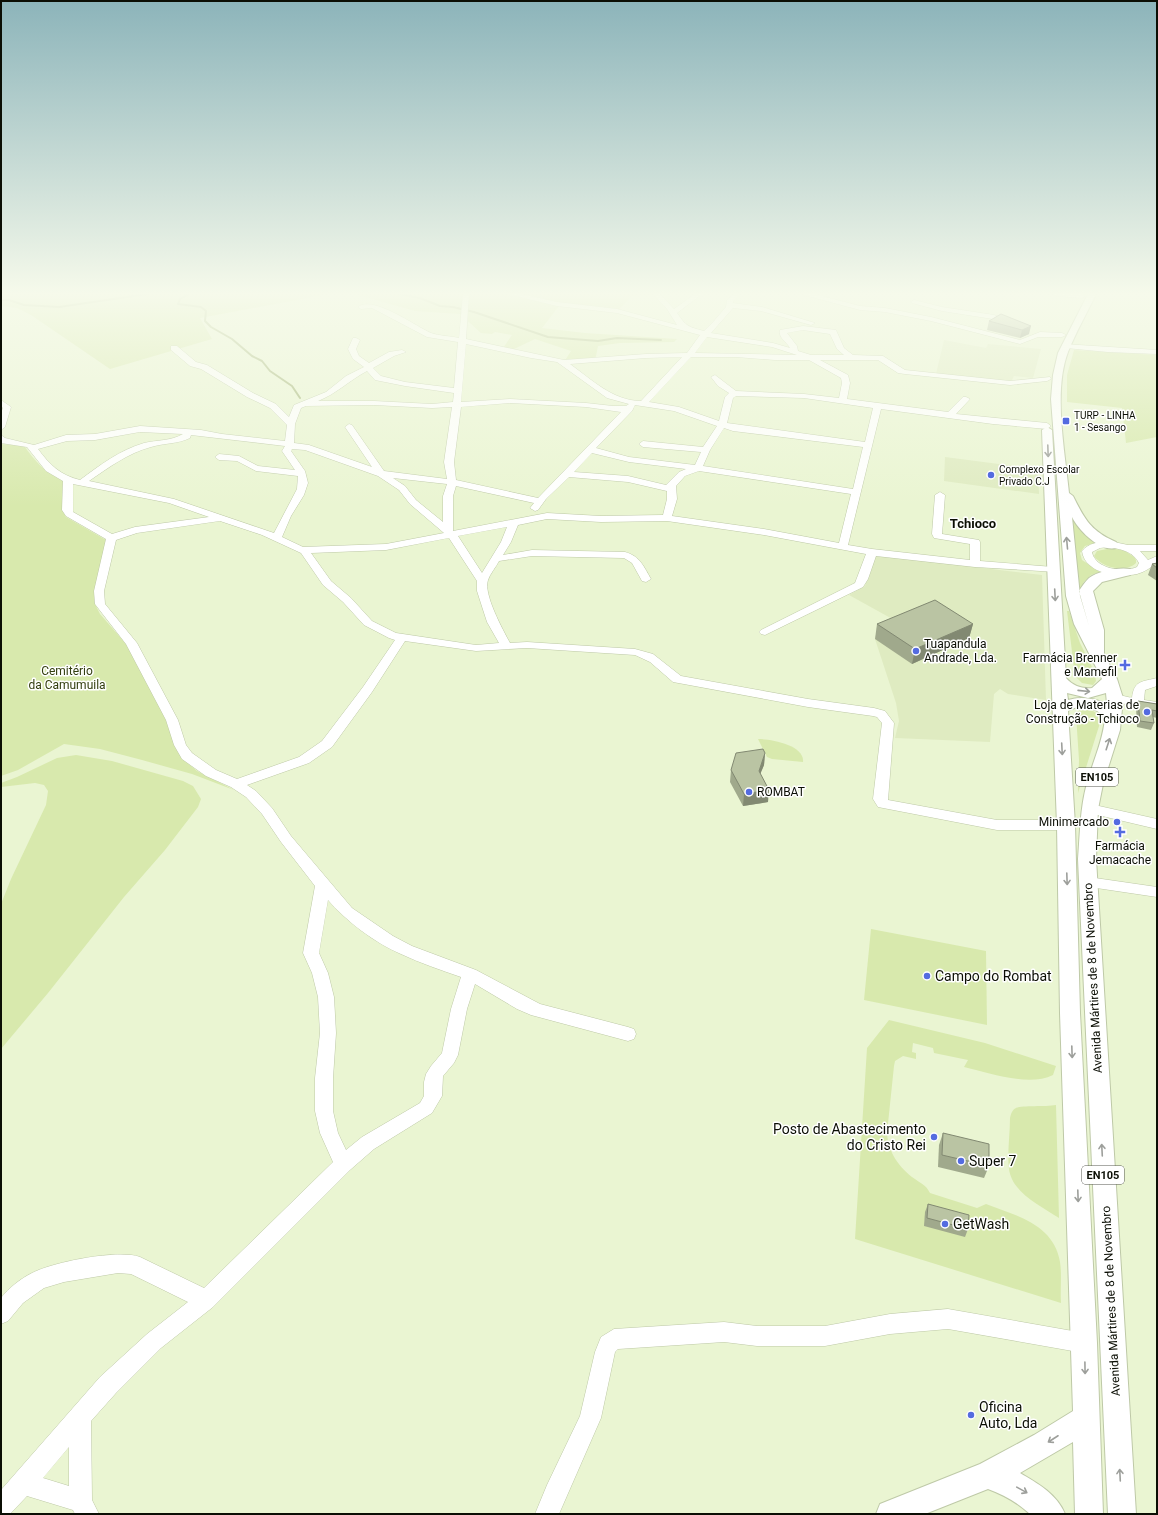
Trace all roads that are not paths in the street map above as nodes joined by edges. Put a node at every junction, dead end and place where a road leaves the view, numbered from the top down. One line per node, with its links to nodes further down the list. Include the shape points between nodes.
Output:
1 (196, 365): 25 (street, via 273,406)
2 (366, 365): 11 (street)
3 (374, 365): 11 (street)
4 (461, 365): 14 (street)
5 (568, 365): 22 (street, via 602,391)
6 (680, 365): 20 (street)
7 (823, 365): 17 (street, via 845,377)
8 (890, 365): 13 (street, via 901,372 1010,383)
9 (1050, 365): 13 (main road, Avenida Mártires de 8 de Novembro / EN105)
10 (1061, 365): 46 (main road, Avenida Mártires de 8 de Novembro / EN105, via 1056,395)
11 (369, 368): 14 (street, via 378,378 386,381); 21 (street, via 349,378 329,394)
12 (715, 377): 15 (street, via 726,389)
13 (1047, 379): 27 (main road, Avenida Mártires de 8 de Novembro / EN105)
14 (458, 391): 19 (street)
15 (734, 393): 17 (street, via 804,396); 26 (street, via 729,397)
16 (966, 400): 24 (street)
17 (843, 401): 23 (street)
18 (1, 402): 28 (street, via 7,407 7,413)
19 (457, 403): 21 (street, via 432,406 374,403); 22 (street, via 510,401 613,409); 44 (street, via 449,462)
20 (643, 403): 22 (street); 26 (street, via 676,409)
21 (303, 404): 25 (street, via 296,409)
22 (631, 406): 36 (street)
23 (878, 406): 24 (street); 34 (street)
24 (950, 415): 27 (street)
25 (291, 424): 33 (street)
26 (722, 424): 34 (street, via 733,428); 37 (street)
27 (1047, 426): 68 (main road, Avenida Mártires de 8 de Novembro / EN105, one-way to 68)
28 (1, 427)
29 (349, 427): 41 (street)
30 (191, 432): 33 (street); 35 (street, via 134,429 95,437 66,438); 45 (street, via 182,439 150,444 127,452)
31 (1, 438): 35 (street, via 6,442 24,443)
32 (643, 444): 37 (street)
33 (289, 445): 40 (street, via 286,451); 41 (street, via 306,447)
34 (868, 446): 48 (street)
35 (32, 448): 43 (street, via 44,465)
36 (590, 449): 39 (street, via 614,458); 42 (street)
37 (706, 450): 39 (street)
38 (219, 457): 40 (street, via 239,459 256,468)
39 (698, 468): 47 (street, via 682,474); 48 (street)
40 (301, 474): 57 (street, via 303,480 300,492)
41 (381, 474): 44 (street); 55 (street, via 402,488 412,502)
42 (567, 474): 47 (street, via 628,479); 50 (street)
43 (68, 480): 45 (street); 56 (street, via 69,514)
44 (452, 482): 50 (street); 55 (street, via 447,504)
45 (82, 483): 51 (street, via 160,498)
46 (1062, 486): 58 (main road, via 1084,528); 75 (main road, Avenida Mártires de 8 de Novembro / EN105, one-way to 46, via 1081,624 1072,596)
47 (670, 489): 52 (street, via 672,499)
48 (856, 492): 59 (street)
49 (940, 495): 66 (street, via 938,536 975,542)
50 (539, 501): 53 (street)
51 (221, 518): 56 (street, via 135,530); 57 (street)
52 (667, 518): 53 (street, via 606,519 547,516); 59 (street)
53 (530, 519): 54 (street)
54 (514, 522): 55 (street); 64 (street, via 506,542)
55 (449, 533): 62 (street, via 386,548); 71 (street)
56 (111, 538): 84 (street, via 99,591 100,604 131,643 172,720 180,745 188,756 211,773)
57 (276, 538): 62 (street)
58 (1112, 545): 60 (street); 69 (street, via 1090,547 1086,551 1087,556 1098,566)
59 (843, 546): 63 (street)
60 (1125, 547): 61 (street); 67 (street, via 1142,558 1144,564)
61 (1157, 548)
62 (305, 551): 73 (street, via 327,583 368,623 387,634)
63 (872, 552): 66 (street); 72 (street, via 859,586)
64 (495, 559): 70 (street, via 532,553 625,555 636,561); 71 (street)
65 (1157, 559): 67 (street)
66 (975, 564): 68 (street)
67 (1141, 568): 69 (street)
68 (1054, 570): 76 (main road, Avenida Mártires de 8 de Novembro / EN105, one-way to 76)
69 (1125, 572): 75 (main road, via 1097,578 1086,591 1097,630)
70 (646, 579)
71 (482, 581): 74 (street, via 488,609)
72 (765, 632)
73 (402, 638): 74 (street, via 476,648); 84 (street, via 327,744 304,760)
74 (506, 646): 87 (street, via 635,652 651,657 677,679 881,714 888,723 880,799 883,804 997,826)
75 (1098, 655): 77 (main road, Avenida Mártires de 8 de Novembro / EN105)
76 (1059, 678): 77 (main road, one-way to 77, via 1061,683 1068,687 1088,692 1100,690); 82 (main road, Avenida Mártires de 8 de Novembro / EN105)
77 (1110, 679): 79 (main road, Avenida Mártires de 8 de Novembro / EN105)
78 (1157, 682): 80 (street, via 1139,688)
79 (1115, 698): 80 (street); 83 (main road, Avenida Mártires de 8 de Novembro / EN105)
80 (1138, 702): 81 (street)
81 (1157, 706)
82 (1060, 710): 83 (main road, via 1072,703 1088,702 1105,708); 87 (main road, Avenida Mártires de 8 de Novembro / EN105, one-way to 87)
83 (1114, 719): 85 (main road, Avenida Mártires de 8 de Novembro / EN105, one-way to 83)
84 (236, 784): 89 (street, via 251,794 267,811)
85 (1090, 809): 86 (street); 88 (main road, Avenida Mártires de 8 de Novembro / EN105)
86 (1157, 824)
87 (1066, 825): 96 (main road, Avenida Mártires de 8 de Novembro / EN105, one-way to 96, via 1070,1013)
88 (1088, 882): 90 (street); 107 (main road, Avenida Mártires de 8 de Novembro / EN105, one-way to 88)
89 (323, 885): 91 (street, via 347,912 388,940 406,950); 93 (street, via 311,953 320,973 326,997 328,1033 324,1111 329,1133)
90 (1157, 892)
91 (470, 974): 92 (street, via 537,1010); 93 (street, via 459,1009 450,1054 433,1078 432,1101 426,1108 368,1143)
92 (628, 1034)
93 (343, 1164): 94 (street)
94 (206, 1300): 95 (street, via 133,1264 118,1262 64,1272 39,1280 16,1296); 98 (street, via 154,1341 108,1385)
95 (1, 1314)
96 (1084, 1343): 97 (main road, Avenida Mártires de 8 de Novembro / EN105, one-way to 97); 103 (street, via 948,1319 890,1324 825,1336 757,1336 724,1332 614,1339 608,1344 605,1352 590,1418)
97 (1086, 1418): 99 (main road, one-way to 99, via 1044,1445); 106 (main road, Avenida Mártires de 8 de Novembro / EN105)
98 (80, 1419): 100 (street); 102 (street)
99 (988, 1475): 104 (main road); 105 (main road, one-way to 105, via 1008,1482 1029,1494)
100 (23, 1484): 101 (street); 102 (street)
101 (1, 1507)
102 (84, 1508)
103 (547, 1514)
104 (890, 1514)
105 (1051, 1514)
106 (1089, 1514)
107 (1122, 1514)

